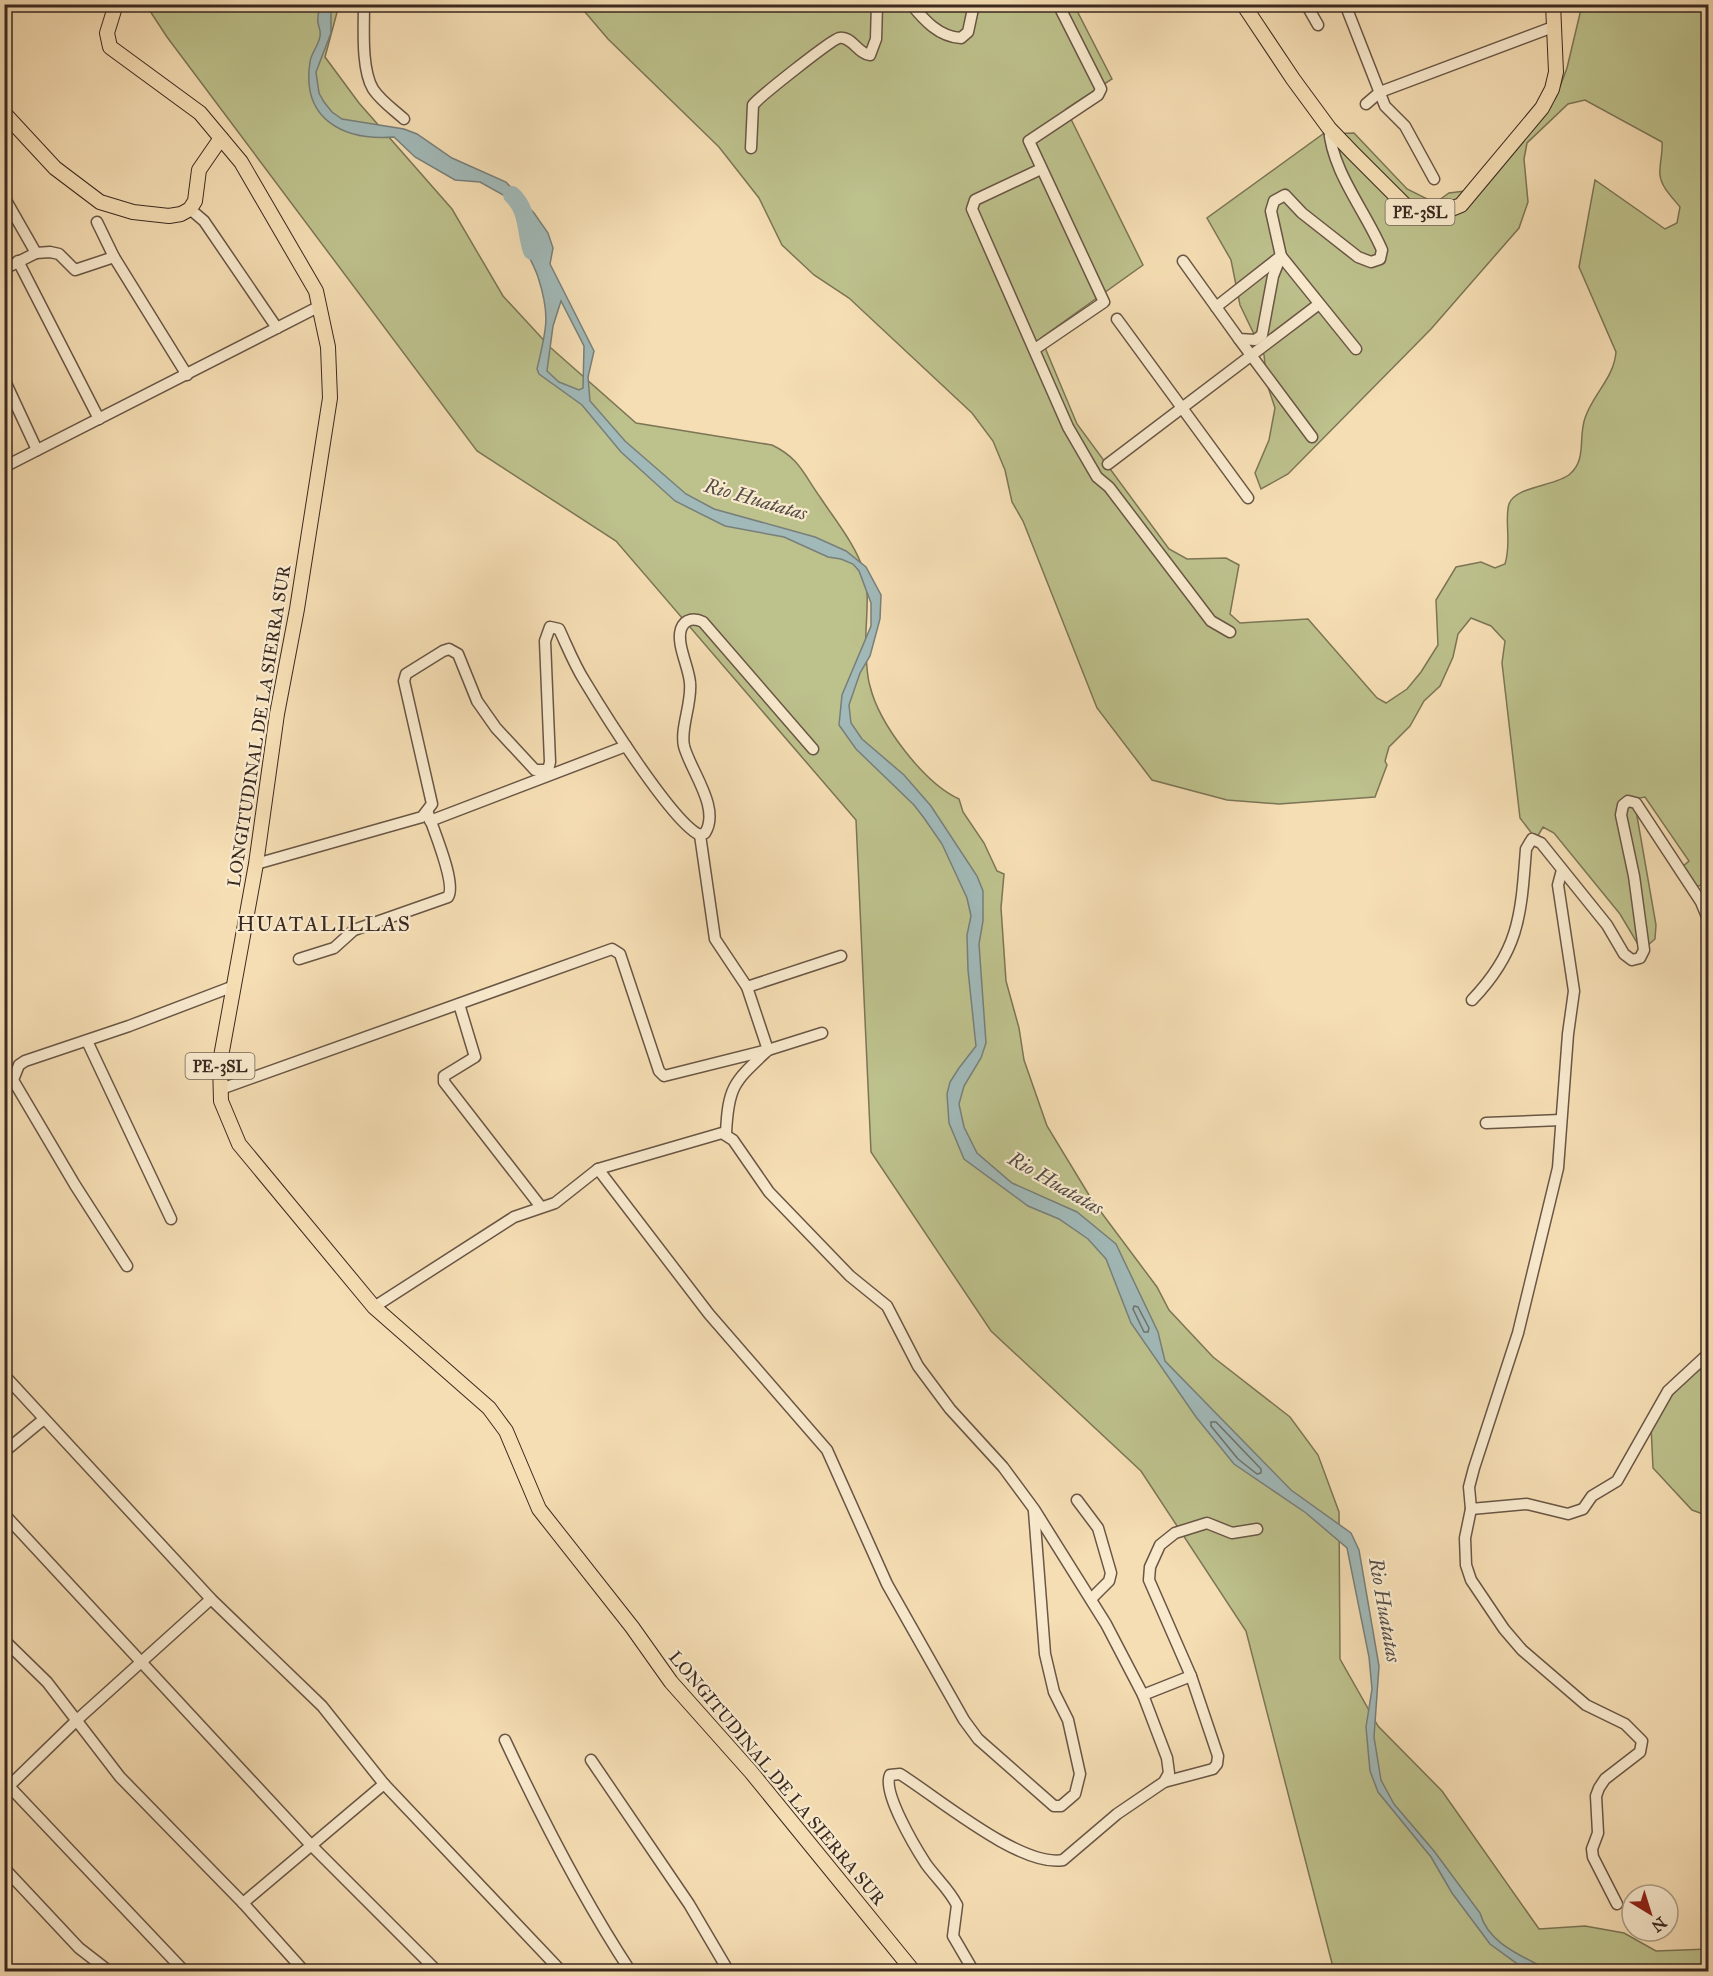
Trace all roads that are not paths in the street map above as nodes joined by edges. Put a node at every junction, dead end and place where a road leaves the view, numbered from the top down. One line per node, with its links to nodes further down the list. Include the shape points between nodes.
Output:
1 (116, 4): 18 (main road, LONGITUDINAL DE LA SIERRA SUR / PE-3SL, via 107,33 110,47 200,113)
2 (364, 4): 16 (street, via 369,80 380,99)
3 (877, 4): 19 (street, via 876,39 870,55 863,54 846,38 838,38 812,54 753,105)
4 (910, 4): 5 (street, via 939,32 961,38 968,32)
5 (974, 4)
6 (1058, 4): 20 (street, via 1101,89 1098,95 1030,138)
7 (1243, 4): 17 (main road, PE-3SL)
8 (1306, 4): 11 (street)
9 (1345, 4): 13 (street)
10 (1553, 4): 12 (main road, PE-3SL)
11 (1318, 25)
12 (1553, 27): 13 (street); 17 (main road, PE-3SL, via 1556,72 1542,108 1461,205 1439,214 1407,207)
13 (1380, 92): 14 (street); 21 (street, via 1388,111 1409,133)
14 (1366, 104)
15 (4, 113): 23 (main road, via 55,168 100,202 133,212 169,216)
16 (404, 119)
17 (1329, 128): 26 (street, via 1330,145 1382,255 1371,262 1359,257 1285,195 1274,201 1271,211)
18 (221, 138): 23 (main road, via 199,170 195,201); 32 (main road, LONGITUDINAL DE LA SIERRA SUR / PE-3SL, via 241,162 316,291)
19 (751, 148)
20 (1041, 169): 37 (street, via 1104,302); 37 (street, via 973,203 972,209)
21 (1434, 179)
22 (4, 197): 25 (street)
23 (190, 209): 35 (street, via 204,221)
24 (97, 222): 27 (street)
25 (36, 253): 27 (street, via 59,254 75,270); 28 (street)
26 (1281, 256): 31 (street); 33 (street); 36 (street, via 1273,276 1262,335 1255,340)
27 (114, 257): 40 (street)
28 (18, 261): 30 (street); 43 (street)
29 (1183, 261): 33 (street)
30 (4, 269)
31 (1319, 304): 38 (street); 39 (street)
32 (320, 306): 35 (street); 54 (main road, LONGITUDINAL DE LA SIERRA SUR / PE-3SL, via 328,347 330,398)
33 (1216, 307): 36 (street)
34 (1117, 319): 42 (street)
35 (277, 328): 40 (street)
36 (1239, 339): 39 (street)
37 (1035, 349): 49 (street, via 1068,427 1097,477 1109,487 1210,621)
38 (1356, 349)
39 (1251, 355): 42 (street); 44 (street)
40 (187, 375): 43 (street)
41 (4, 379): 45 (street)
42 (1183, 407): 46 (street); 48 (street)
43 (99, 418): 45 (street)
44 (1312, 437)
45 (37, 450): 47 (street)
46 (1108, 464)
47 (4, 467)
48 (1248, 498)
49 (1230, 632)
50 (626, 746): 52 (street); 52 (street, via 556,627 550,627 545,641 548,770 535,770 496,728 477,701 458,654 443,651 406,674 404,681 432,804); 53 (street, via 680,820)
51 (813, 749): 53 (street, via 703,622 688,620 681,627 690,683 684,745 707,804 708,828)
52 (429, 817): 54 (street); 58 (street, via 448,875 448,897 354,930 334,948)
53 (700, 835): 60 (street, via 715,939)
54 (256, 864): 59 (main road, LONGITUDINAL DE LA SIERRA SUR / PE-3SL)
55 (1562, 870): 56 (street, via 1607,925 1624,954 1632,960 1640,958 1644,950 1621,815 1623,805 1631,801 1655,831); 61 (street, via 1541,843 1535,839 1528,842 1520,913 1507,956); 67 (street, via 1558,885 1574,991)
56 (1708, 918)
57 (841, 956): 60 (street)
58 (299, 959)
59 (234, 986): 64 (street); 66 (main road, LONGITUDINAL DE LA SIERRA SUR / PE-3SL, via 220,1062)
60 (747, 987): 65 (street)
61 (1472, 1000)
62 (459, 1004): 65 (street, via 617,950 658,1071 664,1076); 66 (street); 71 (street, via 475,1057 444,1076 444,1082)
63 (822, 1033): 65 (street)
64 (87, 1041): 72 (street); 73 (street, via 26,1061 19,1065 13,1080)
65 (768, 1050): 69 (street, via 737,1079 728,1097)
66 (221, 1089): 74 (main road, LONGITUDINAL DE LA SIERRA SUR / PE-3SL, via 221,1101 239,1144)
67 (1561, 1120): 68 (street); 81 (street, via 1558,1168 1518,1333 1469,1487)
68 (1486, 1123)
69 (726, 1134): 70 (street); 80 (street, via 769,1192 850,1276 887,1306 918,1366)
70 (598, 1169): 71 (street, via 555,1203); 80 (street, via 709,1314 827,1450 887,1584 964,1720 978,1739 1054,1806 1061,1806 1075,1794 1080,1774 1068,1720 1054,1692 1045,1654)
71 (541, 1207): 74 (street, via 514,1217)
72 (171, 1220)
73 (127, 1266)
74 (374, 1307): 109 (main road, LONGITUDINAL DE LA SIERRA SUR / PE-3SL, via 489,1408 506,1431 539,1509 671,1682 751,1772)
75 (1708, 1354): 81 (street, via 1668,1391 1617,1481 1592,1496 1583,1509 1568,1514 1527,1504)
76 (4, 1376): 77 (street)
77 (44, 1419): 78 (street); 84 (street)
78 (4, 1452)
79 (1077, 1500): 85 (street, via 1098,1528 1112,1573)
80 (1034, 1509): 85 (street)
81 (1471, 1509): 99 (street, via 1465,1538 1466,1565 1471,1580 1504,1629 1522,1650 1586,1705 1625,1724 1642,1741 1640,1752 1605,1779 1596,1796 1598,1833 1593,1857)
82 (4, 1514): 87 (street)
83 (1257, 1529): 88 (street, via 1232,1533 1207,1523 1175,1533 1152,1557 1149,1580)
84 (212, 1599): 87 (street); 94 (street, via 322,1706)
85 (1091, 1599): 89 (street)
86 (4, 1640): 90 (street)
87 (141, 1660): 90 (street); 96 (street)
88 (1191, 1676): 89 (street); 93 (street, via 1218,1756 1217,1764 1213,1769)
89 (1143, 1695): 93 (street, via 1167,1758 1169,1773)
90 (78, 1719): 95 (street); 98 (street, via 120,1777)
91 (505, 1740): 107 (street, via 562,1856)
92 (591, 1760): 108 (street, via 689,1904)
93 (1164, 1782): 110 (street, via 1063,1860 1054,1861 1031,1857 1008,1846 900,1774 890,1775 887,1786 898,1814 927,1865 957,1905 953,1936)
94 (384, 1784): 96 (street); 106 (street)
95 (6, 1787): 103 (street)
96 (310, 1844): 98 (street); 105 (street)
97 (4, 1868): 100 (street)
98 (243, 1903): 104 (street)
99 (1617, 1904)
100 (91, 1958): 101 (street); 102 (street)
101 (102, 1971)
102 (110, 1971)
103 (185, 1971)
104 (305, 1971)
105 (438, 1971)
106 (561, 1971)
107 (631, 1971)
108 (729, 1971)
109 (914, 1971)
110 (974, 1971)
111 (1146, 1971): 112 (street)
112 (1159, 1971)

